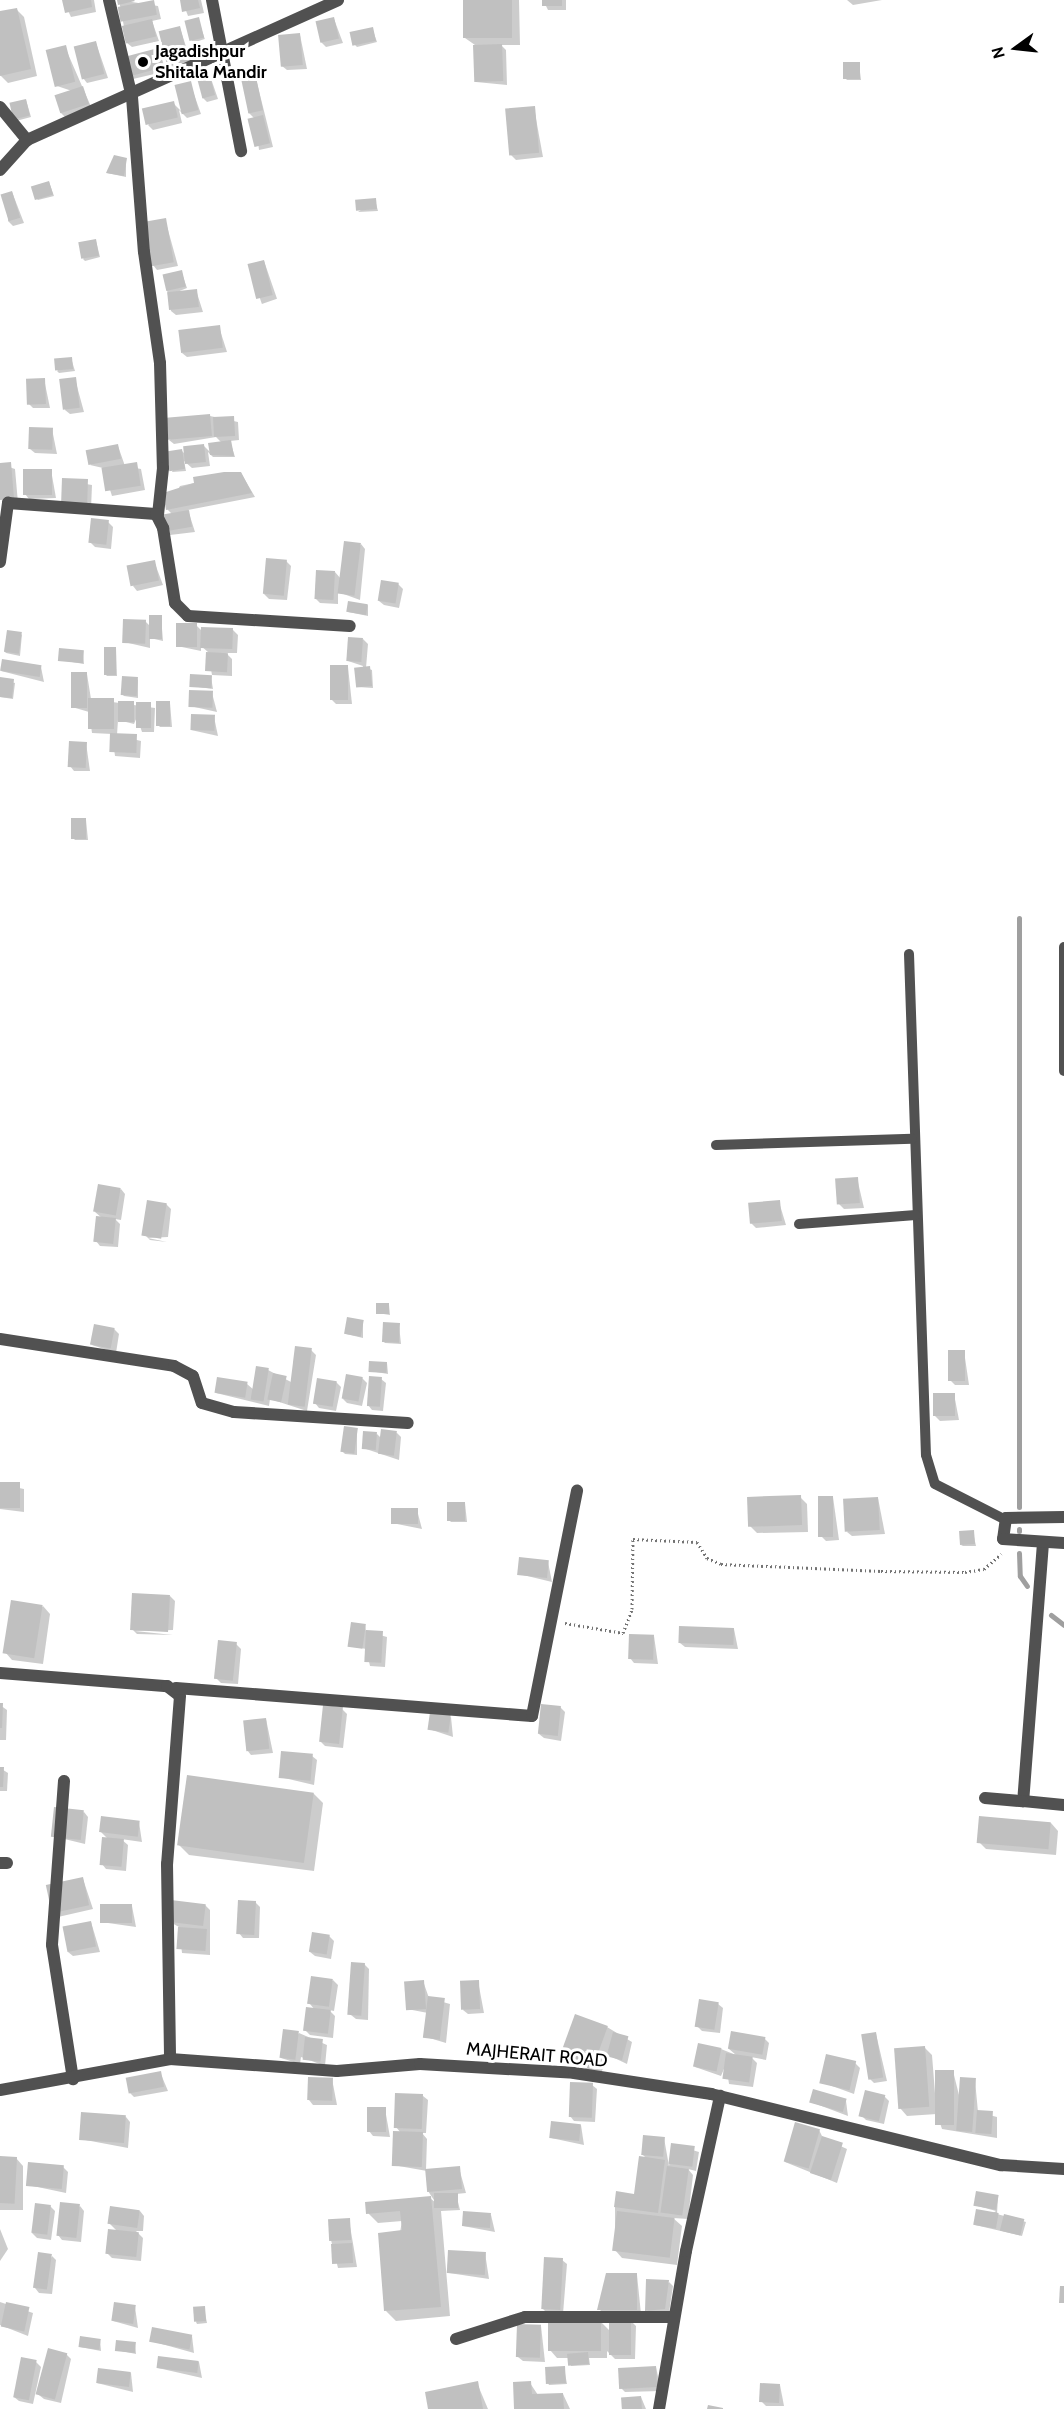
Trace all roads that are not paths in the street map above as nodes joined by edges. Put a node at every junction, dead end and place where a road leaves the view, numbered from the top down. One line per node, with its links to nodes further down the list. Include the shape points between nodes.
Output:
1 (109, 0): 5 (street)
2 (212, 0): 4 (street)
3 (338, 0): 4 (street)
4 (222, 53): 5 (street); 8 (street)
5 (132, 97): 7 (street); 11 (street, via 144,252 160,363 163,468)
6 (0, 107): 7 (street)
7 (27, 140): 9 (street)
8 (241, 151)
9 (0, 170)
10 (4, 502): 11 (street); 12 (street)
11 (158, 515): 13 (street, via 176,603 189,616)
12 (0, 562)
13 (350, 626)
14 (1064, 947): 16 (lane)
15 (909, 954): 17 (lane)
16 (1064, 1071)
17 (912, 1139): 18 (lane); 19 (lane)
18 (716, 1145)
19 (916, 1215): 20 (lane); 25 (lane, via 930,1478)
20 (799, 1224)
21 (0, 1340): 22 (street, via 174,1366 193,1376 202,1403 225,1411)
22 (408, 1424)
23 (577, 1490): 29 (street, via 532,1716)
24 (1064, 1517): 25 (street)
25 (1004, 1520): 26 (street, via 1003,1539)
26 (1042, 1543): 27 (street); 32 (street)
27 (1064, 1544)
28 (0, 1673): 29 (street)
29 (176, 1688): 34 (street, via 182,1708 168,1841)
30 (64, 1781): 35 (street, via 52,1946)
31 (985, 1798): 32 (street)
32 (1023, 1801): 33 (street)
33 (1064, 1805)
34 (170, 2059): 35 (street, MAJHERAIT ROAD); 37 (street, MAJHERAIT ROAD, via 337,2071 420,2064 574,2073)
35 (73, 2079): 36 (street, MAJHERAIT ROAD)
36 (0, 2090)
37 (720, 2096): 38 (street, MAJHERAIT ROAD, via 1001,2165); 39 (street)
38 (1064, 2169)
39 (675, 2317): 40 (street, via 525,2317); 41 (street)
40 (456, 2339)
41 (659, 2409)

